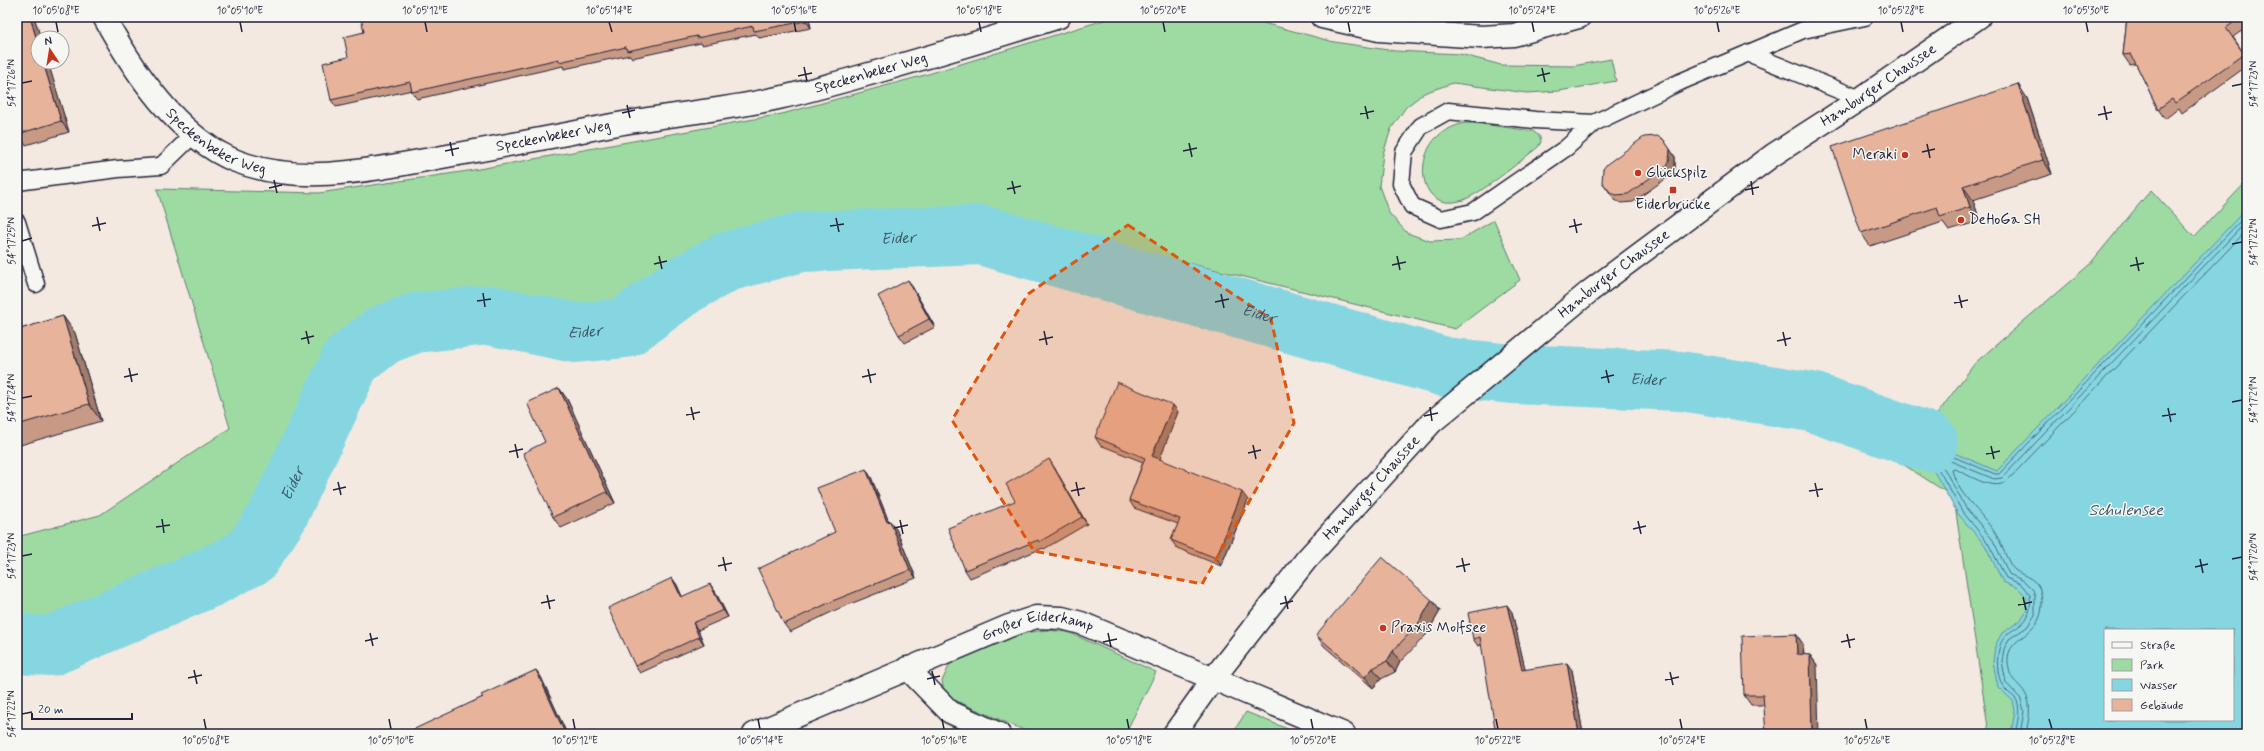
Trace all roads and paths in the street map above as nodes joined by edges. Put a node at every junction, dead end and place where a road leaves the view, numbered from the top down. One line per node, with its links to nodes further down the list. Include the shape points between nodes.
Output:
1 (104, 17): 10 (street, Speckenbeker Weg, via 120,46 148,86)
2 (1059, 17): 10 (street, Speckenbeker Weg, via 920,60 780,98 727,108 647,118 363,171 322,174 279,172 236,160)
3 (1322, 17): 4 (street, via 1379,30 1482,37 1514,35)
4 (1579, 17)
5 (1864, 17): 7 (lane, via 1803,30)
6 (1979, 17): 8 (street, Hamburger Chaussee)
7 (1748, 53): 8 (lane); 9 (lane)
8 (1860, 99): 15 (street, Hamburger Chaussee, via 1773,155 1574,303 1432,423 1306,560)
9 (1594, 123): 9 (lane, via 1448,111 1421,126 1404,152 1401,184 1412,206 1441,219 1473,212 1566,148)
10 (193, 135): 11 (lane, via 161,166)
11 (17, 182)
12 (17, 222): 13 (lane)
13 (36, 284)
14 (907, 668): 15 (street, Großer Eiderkamp, via 1036,617 1081,623); 16 (street, Großer Eiderkamp); 17 (street, via 950,712)
15 (1212, 680): 18 (street, Hamburger Chaussee); 19 (street, Großer Eiderkamp)
16 (754, 734)
17 (999, 734)
18 (1174, 734)
19 (1344, 734)

